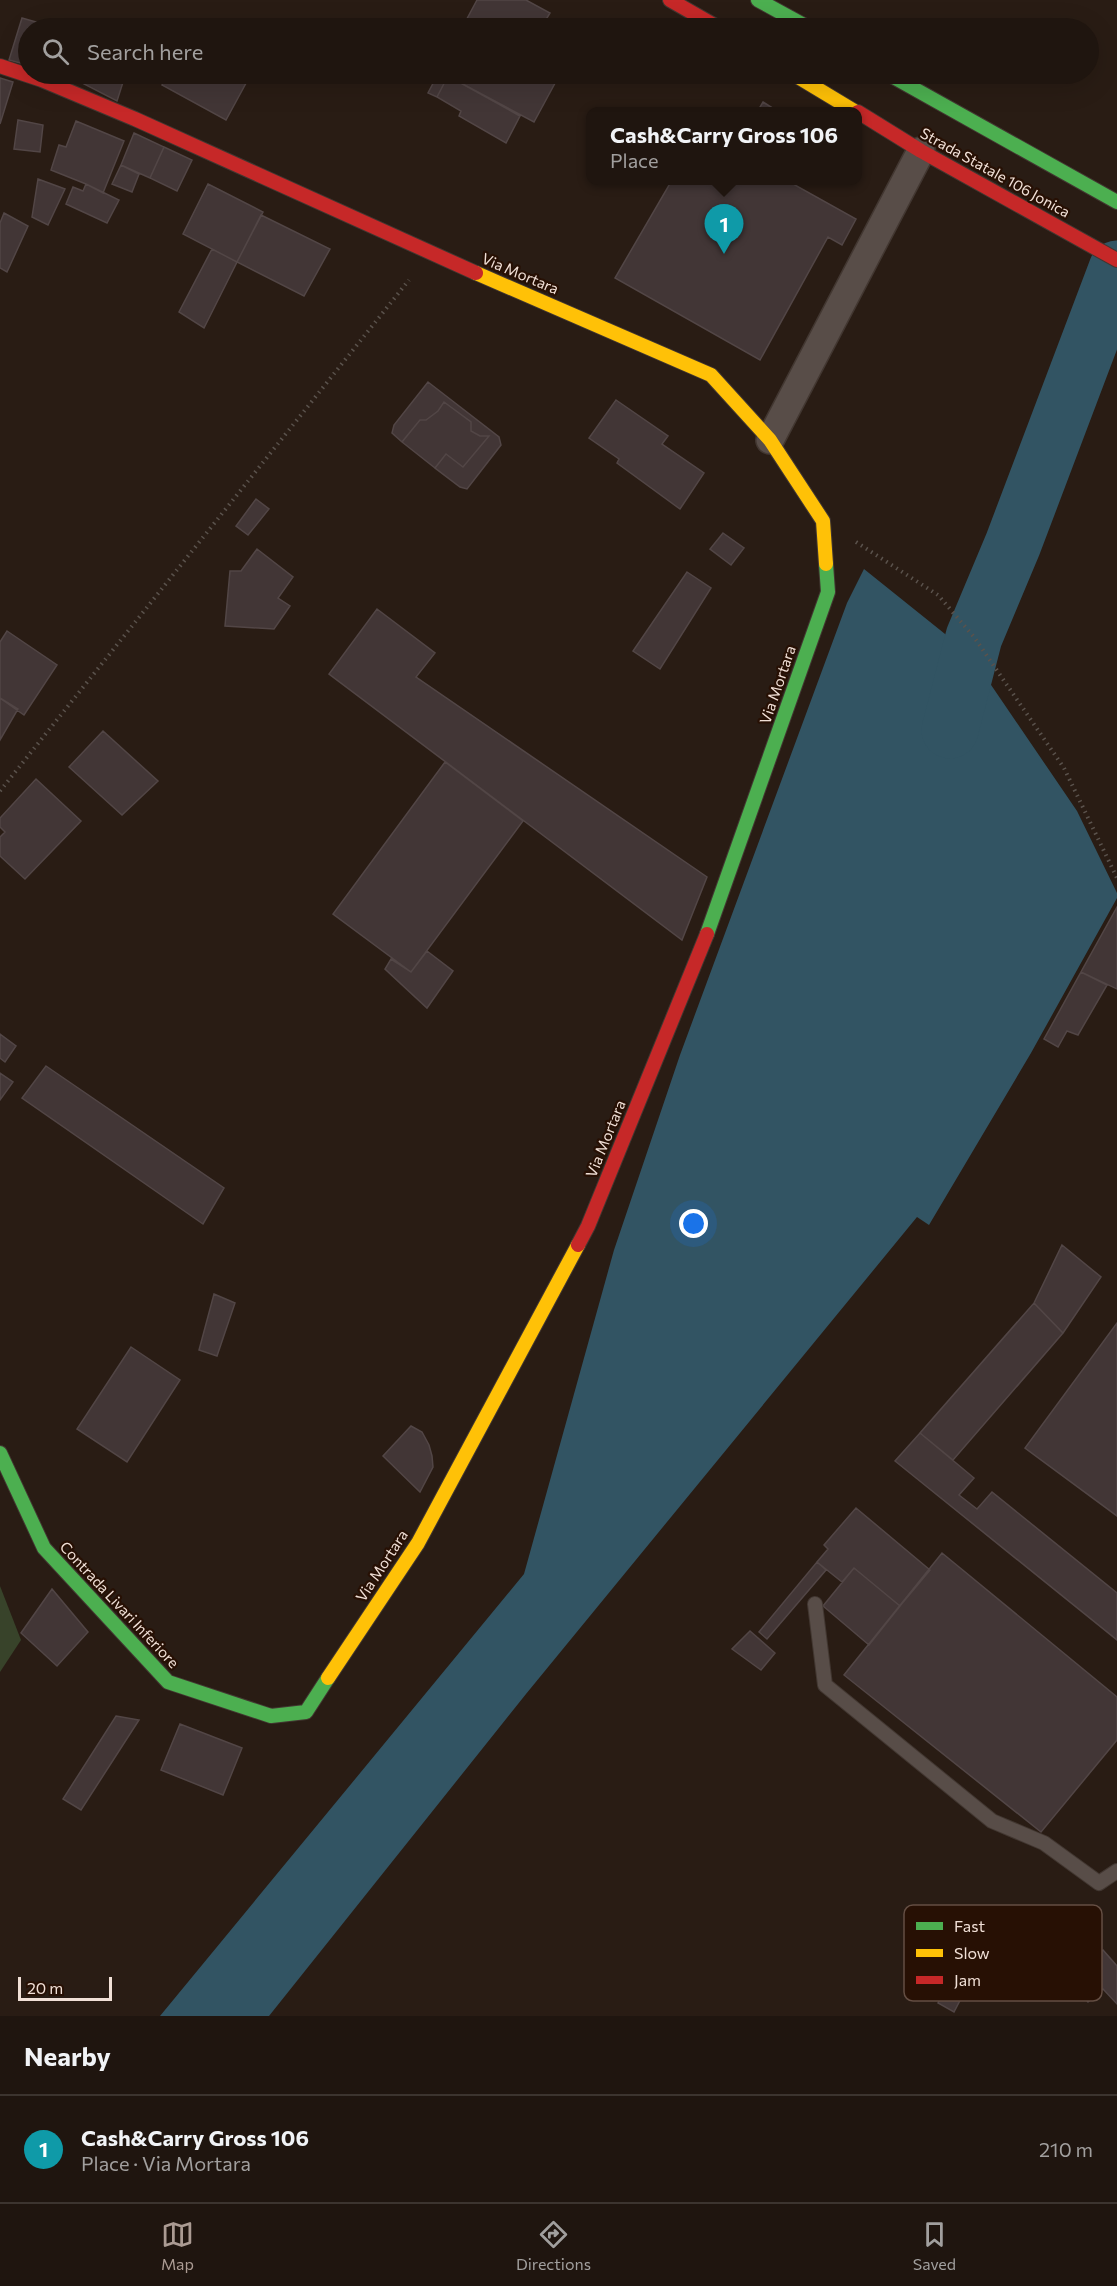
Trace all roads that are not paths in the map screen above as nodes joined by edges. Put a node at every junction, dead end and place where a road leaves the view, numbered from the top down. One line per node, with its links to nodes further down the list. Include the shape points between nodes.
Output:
1 (670, 0): 3 (main road)
2 (759, 0): 4 (main road)
3 (702, 18)
4 (791, 18)
5 (0, 66): 6 (main road, Via Mortara)
6 (18, 72)
7 (52, 84): 15 (main road, Via Mortara, via 711,375)
8 (810, 84): 10 (main road, Strada Statale 106 Jonica)
9 (906, 84): 13 (main road)
10 (849, 107)
11 (862, 115): 12 (main road, Strada Statale 106 Jonica)
12 (921, 151): 14 (main road, Strada Statale 106 Jonica); 15 (street)
13 (1117, 202)
14 (1117, 260)
15 (770, 440): 18 (main road, Via Mortara, via 823,520 828,592 713,920 588,1226 418,1543)
16 (0, 1453): 18 (main road, Contrada Livari Inferiore, via 44,1548 168,1682 271,1716)
17 (815, 1604): 19 (lane, via 825,1685 992,1821 1044,1843 1099,1883)
18 (306, 1712)
19 (1117, 1871)

